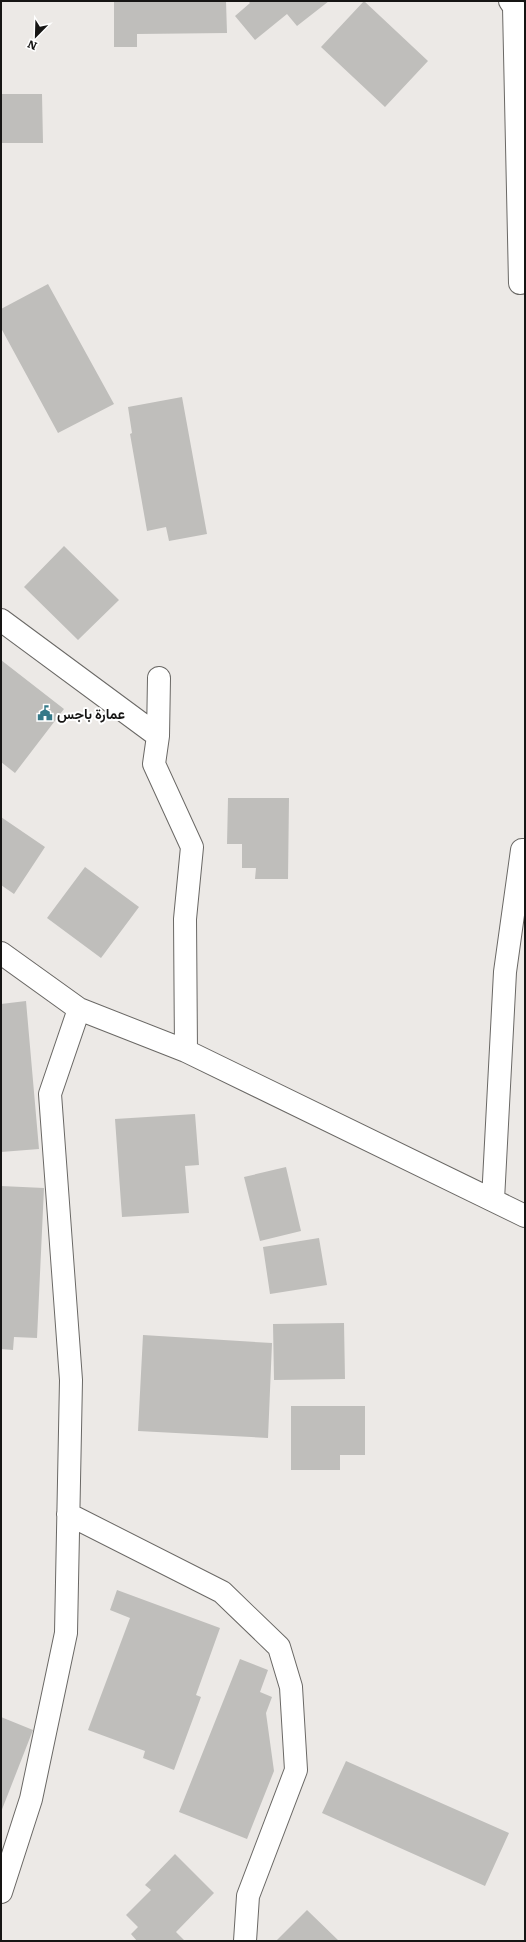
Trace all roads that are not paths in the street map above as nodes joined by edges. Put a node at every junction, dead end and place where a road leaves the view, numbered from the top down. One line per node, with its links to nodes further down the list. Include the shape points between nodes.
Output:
1 (510, 1): 2 (street, via 514,7)
2 (520, 283)
3 (1, 620): 5 (street)
4 (159, 678): 5 (street)
5 (158, 736): 9 (street, via 154,764 192,847 185,919)
6 (525, 850): 10 (street, via 522,850 505,972)
7 (1, 952): 8 (street)
8 (79, 1009): 9 (street); 12 (street, via 50,1094 71,1380)
9 (186, 1051): 10 (street)
10 (493, 1200): 11 (street)
11 (525, 1216)
12 (68, 1514): 13 (street, via 66,1633 31,1798); 14 (street, via 222,1592 279,1647 291,1686 296,1770 248,1896)
13 (1, 1892)
14 (245, 1941)

